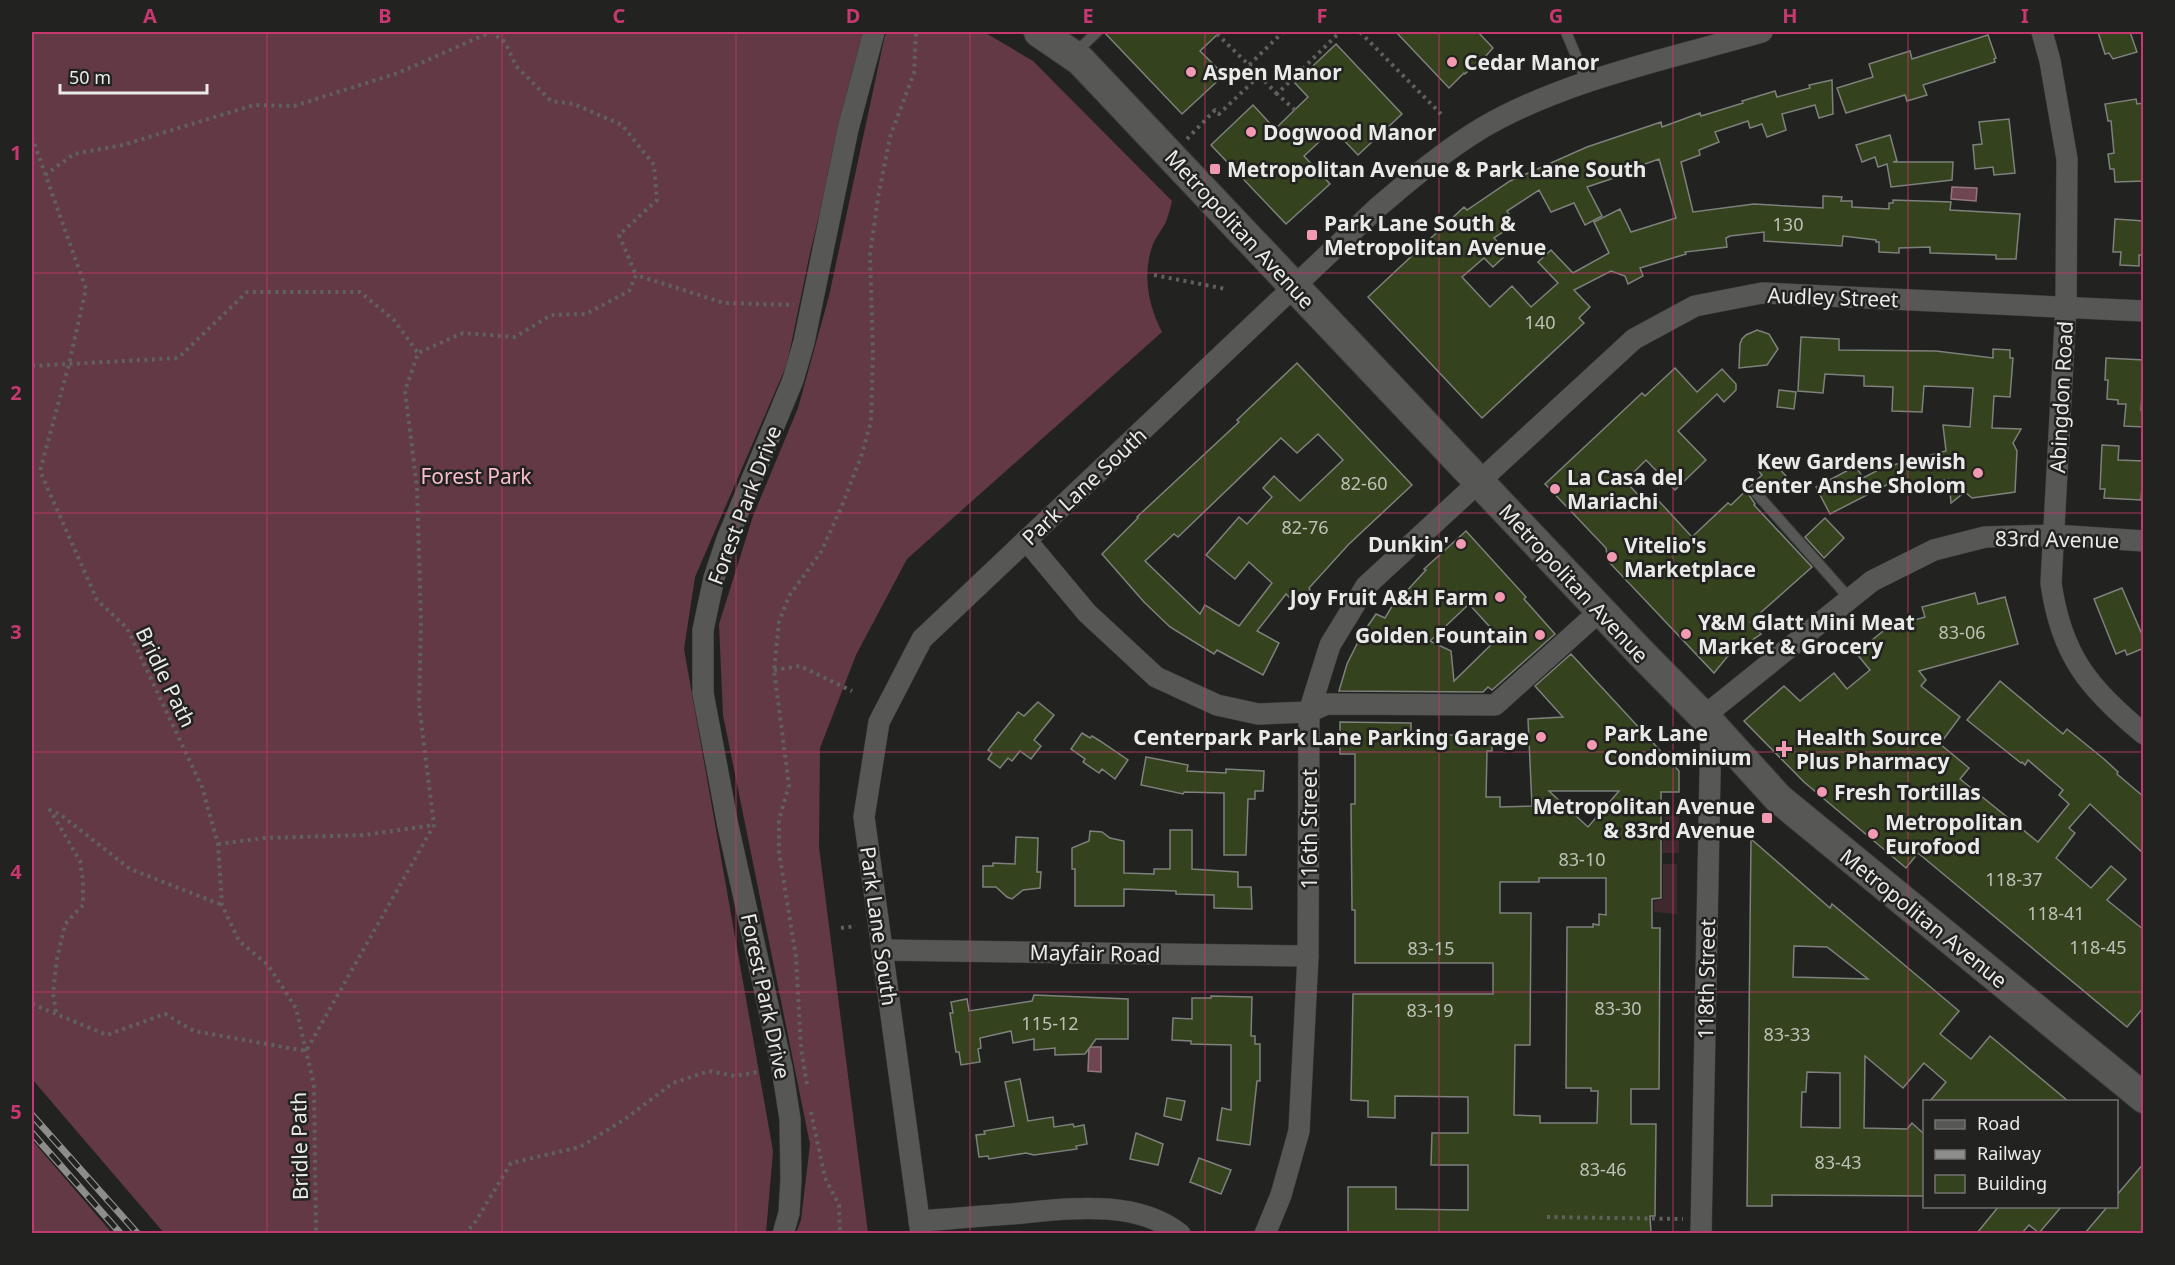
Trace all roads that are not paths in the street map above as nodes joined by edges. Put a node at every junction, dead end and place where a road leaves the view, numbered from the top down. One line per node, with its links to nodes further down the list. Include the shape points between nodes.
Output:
1 (874, 32): 26 (street, Forest Park Drive, via 848,129 804,342 793,380 727,539 703,630 702,693 790,1119 789,1214)
2 (1039, 32): 7 (main road, Metropolitan Avenue)
3 (1097, 32): 7 (lane)
4 (1566, 32): 8 (lane)
5 (1762, 32): 8 (street, Park Lane South)
6 (2042, 32): 10 (street, Abingdon Road, via 2067,159)
7 (1072, 55): 9 (main road, Metropolitan Avenue)
8 (1587, 82): 9 (street, Park Lane South, via 1484,127 1436,158)
9 (1295, 286): 12 (main road, Metropolitan Avenue); 15 (street, Park Lane South)
10 (2066, 306): 11 (street, Audley Street); 12 (street, Audley Street, via 1762,293 1695,306 1634,339); 14 (street, Abingdon Road)
11 (2144, 311)
12 (1480, 483): 18 (main road, Metropolitan Avenue); 19 (street, 116th Street, via 1366,586 1329,645)
13 (1756, 494): 17 (lane)
14 (2054, 536): 16 (street, 83rd Avenue); 17 (street, 83rd Avenue, via 1985,537 1934,550 1872,581); 21 (street, Abingdon Road, via 2054,607 2072,656 2107,702)
15 (1026, 540): 19 (street, via 1087,613 1156,677 1217,705 1258,714); 22 (street, Park Lane South, via 922,639 879,722 864,817)
16 (2144, 541)
17 (1850, 599): 20 (street, 83rd Avenue)
18 (1601, 610): 19 (street, via 1495,705 1327,704); 20 (main road, Metropolitan Avenue)
19 (1309, 712): 23 (street, 116th Street)
20 (1707, 721): 24 (main road, Metropolitan Avenue, via 1778,798); 29 (street, 118th Street)
21 (2144, 734)
22 (882, 950): 23 (street, Mayfair Road); 25 (street, Park Lane South)
23 (1308, 956): 28 (street, 116th Street, via 1299,1131 1281,1195)
24 (2144, 1098)
25 (920, 1227): 27 (street, via 1067,1209 1119,1210 1140,1214)
26 (783, 1233)
27 (1180, 1233)
28 (1265, 1233)
29 (1701, 1233)

